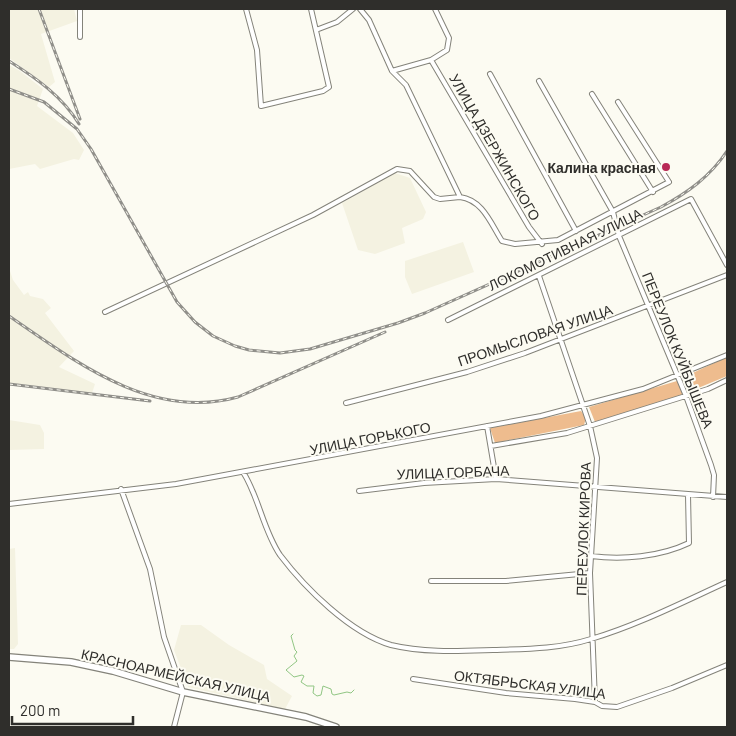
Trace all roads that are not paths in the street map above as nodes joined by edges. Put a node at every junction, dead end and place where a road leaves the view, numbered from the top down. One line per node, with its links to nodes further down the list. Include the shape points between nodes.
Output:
1 (80, 9): 8 (street)
2 (246, 9): 7 (street, via 256,50 261,106 329,88)
3 (311, 9): 7 (street)
4 (353, 9): 7 (street, via 337,22)
5 (360, 9): 10 (street, via 369,20)
6 (435, 9): 9 (street, via 449,38 447,50)
7 (316, 30)
8 (80, 37)
9 (431, 60): 10 (street); 20 (street, УЛИЦА ДЗЕРЖИНСКОГО)
10 (392, 71): 16 (street, via 406,85)
11 (490, 74): 18 (street)
12 (539, 81): 17 (street, ПЕРЕУЛОК КУЙБЫШЕВА)
13 (592, 94): 15 (street)
14 (618, 102): 15 (street, via 670,182)
15 (653, 192): 17 (street)
16 (460, 197): 20 (street, via 478,204 502,242); 25 (street, via 434,197 410,171 397,170 313,215)
17 (613, 212): 18 (street); 19 (street, ПЕРЕУЛОК КУЙБЫШЕВА)
18 (576, 231): 20 (street)
19 (619, 236): 21 (street, ЛОКОМОТИВНАЯ УЛИЦА, via 692,199); 23 (street, ЛОКОМОТИВНАЯ УЛИЦА); 24 (street, ПЕРЕУЛОК КУЙБЫШЕВА)
20 (542, 244)
21 (727, 266)
22 (727, 275): 24 (street, ПРОМЫСЛОВАЯ УЛИЦА)
23 (539, 276): 26 (street, ЛОКОМОТИВНАЯ УЛИЦА); 27 (street, ПЕРЕУЛОК КИРОВА)
24 (648, 305): 27 (street, ПРОМЫСЛОВАЯ УЛИЦА); 29 (street, ПЕРЕУЛОК КУЙБЫШЕВА)
25 (105, 312)
26 (448, 320)
27 (559, 339): 32 (street, ПРОМЫСЛОВАЯ УЛИЦА, via 525,354 467,372); 33 (street, ПЕРЕУЛОК КИРОВА)
28 (727, 355): 29 (street, УЛИЦА ГОРЬКОГО)
29 (677, 376): 31 (street, ПЕРЕУЛОК КУЙБЫШЕВА); 33 (street, УЛИЦА ГОРЬКОГО)
30 (727, 380): 31 (street)
31 (686, 396): 35 (street); 43 (street, ПЕРЕУЛОК КУЙБЫШЕВА, via 714,475)
32 (346, 403)
33 (583, 406): 34 (street, УЛИЦА ГОРЬКОГО); 35 (street, ПЕРЕУЛОК КИРОВА)
34 (487, 426): 36 (street); 37 (street, УЛИЦА ГОРЬКОГО)
35 (590, 426): 36 (street); 39 (street, ПЕРЕУЛОК КИРОВА, via 597,458)
36 (491, 446): 38 (street)
37 (243, 472): 40 (street, УЛИЦА ГОРЬКОГО, via 152,488); 50 (street, via 280,553 296,573 318,598 343,618 389,644 420,650 543,649)
38 (496, 479): 39 (street, УЛИЦА ГОРБАЧА); 41 (street, УЛИЦА ГОРБАЧА)
39 (595, 487): 42 (street, УЛИЦА ГОРБАЧА); 46 (street, ПЕРЕУЛОК КИРОВА)
40 (121, 489): 45 (street, УЛИЦА ГОРЬКОГО); 54 (street, via 150,569 164,637)
41 (359, 491)
42 (688, 495): 43 (street, УЛИЦА ГОРБАЧА); 46 (street, via 688,543 628,558)
43 (713, 497): 44 (street, УЛИЦА ГОРБАЧА)
44 (727, 497)
45 (9, 504)
46 (591, 556): 47 (street, ПЕРЕУЛОК КИРОВА)
47 (590, 572): 48 (street, via 506,581); 50 (street, ПЕРЕУЛОК КИРОВА)
48 (431, 581)
49 (727, 582): 50 (street, via 696,598)
50 (593, 639): 55 (street, ПЕРЕУЛОК КИРОВА)
51 (9, 657): 54 (main road, КРАСНОАРМЕЙСКАЯ УЛИЦА, via 72,662)
52 (727, 665): 55 (street, ОКТЯБРЬСКАЯ УЛИЦА, via 629,704 617,707)
53 (413, 679): 55 (street, ОКТЯБРЬСКАЯ УЛИЦА)
54 (183, 692): 56 (street); 57 (main road, КРАСНОАРМЕЙСКАЯ УЛИЦА)
55 (595, 702)
56 (174, 727)
57 (336, 727)

